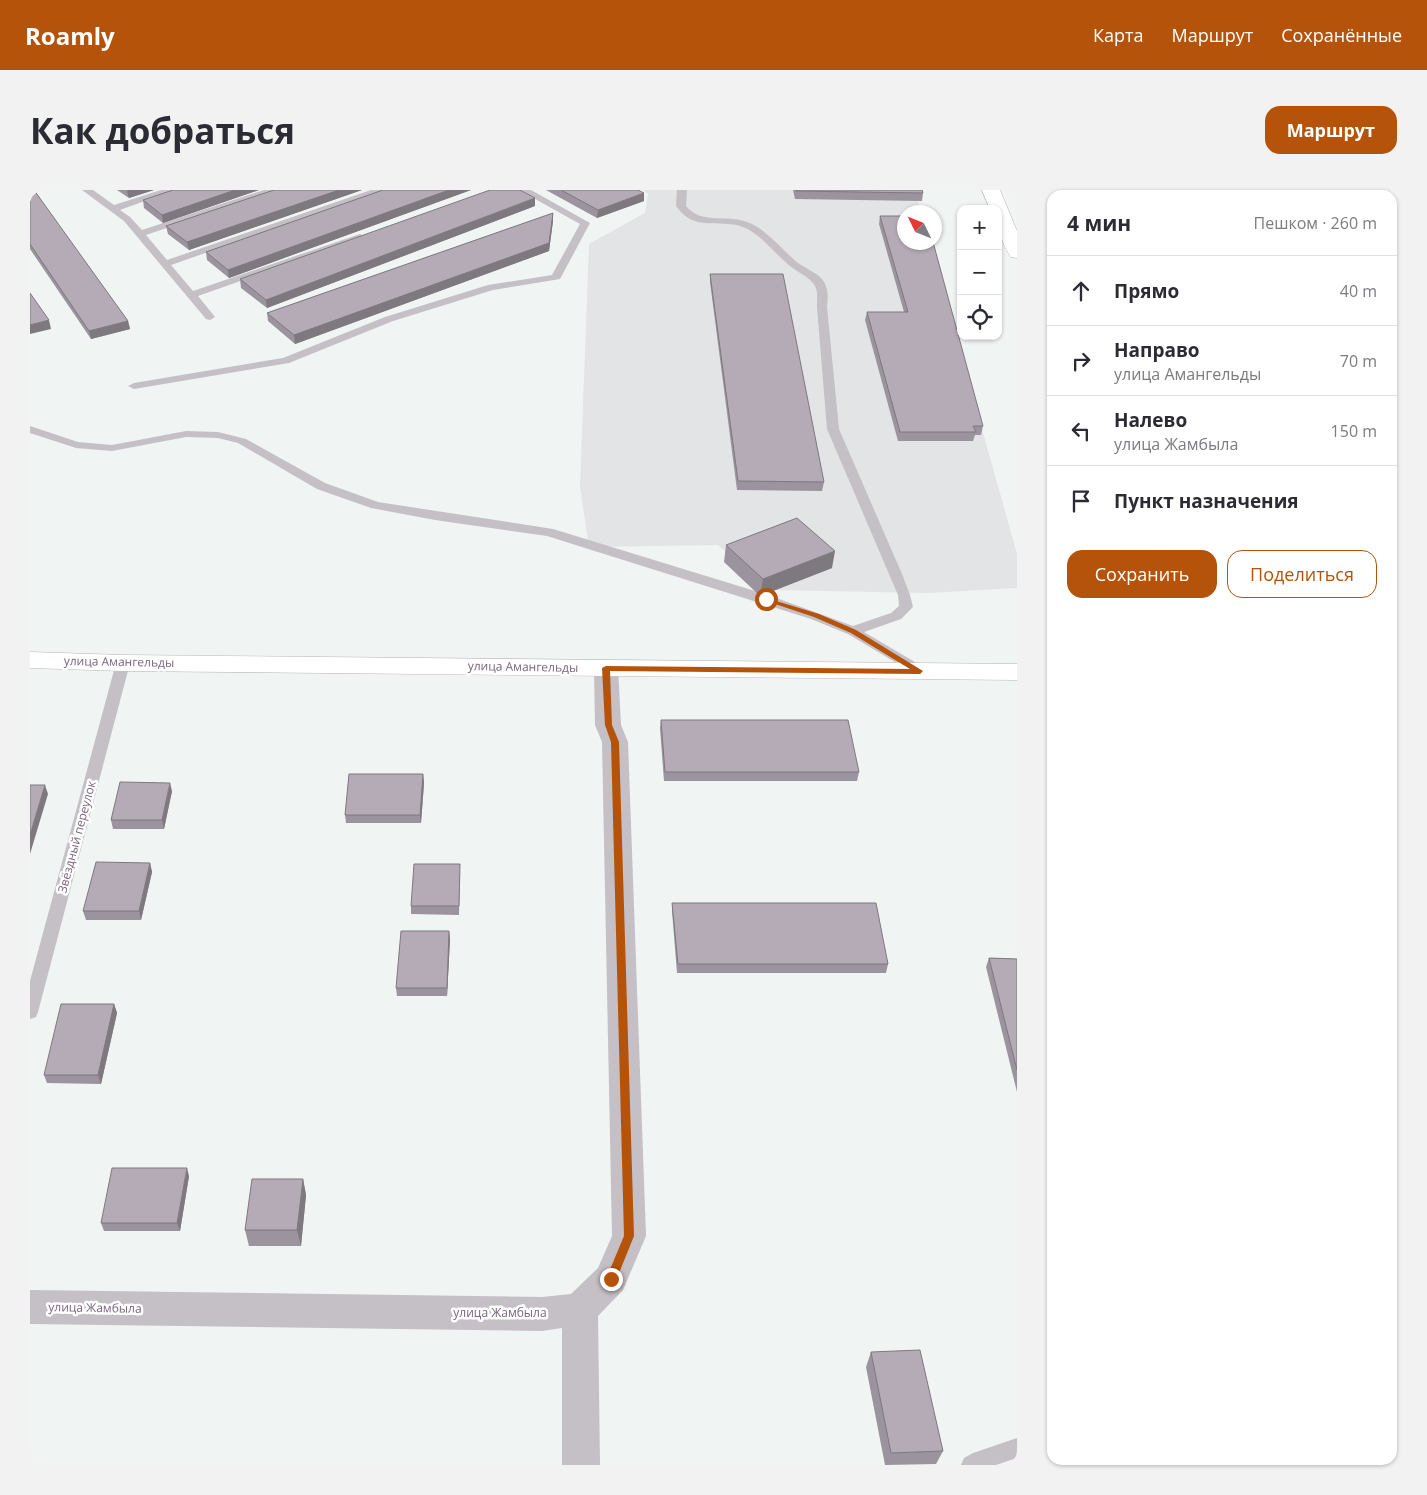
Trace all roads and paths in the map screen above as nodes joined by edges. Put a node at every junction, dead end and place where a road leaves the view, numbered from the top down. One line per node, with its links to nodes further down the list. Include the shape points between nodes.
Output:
1 (87, 190): 8 (lane)
2 (170, 190): 8 (lane)
3 (272, 190): 9 (lane)
4 (380, 190): 12 (lane)
5 (524, 190): 15 (lane, via 585,223 556,277 492,287 390,320 285,361)
6 (682, 190): 17 (lane, via 681,206 688,215 701,220 744,224 757,231 817,280 823,291 833,429 896,574 906,607 896,616)
7 (991, 190): 11 (street)
8 (113, 209): 9 (lane)
9 (140, 234): 12 (lane)
10 (366, 235): 13 (lane)
11 (1017, 254)
12 (165, 264): 13 (lane)
13 (192, 295): 14 (lane)
14 (210, 317)
15 (134, 386)
16 (30, 429): 17 (lane, via 76,445 112,448 186,434 218,435 242,441 321,486 375,505 549,532 766,599)
17 (853, 631): 21 (lane)
18 (30, 660): 19 (street, улица Амангельды)
19 (124, 663): 20 (street, улица Амангельды); 23 (lane, Звёздный переулок)
20 (606, 668): 21 (street, улица Амангельды); 25 (street, via 608,725 615,742 629,1236 611,1279)
21 (920, 671): 22 (street, улица Амангельды)
22 (1017, 672)
23 (30, 1012)
24 (30, 1307): 25 (street, улица Жамбыла, via 542,1314)
25 (580, 1310): 27 (street)
26 (1017, 1448): 28 (lane)
27 (581, 1465)
28 (971, 1465)

